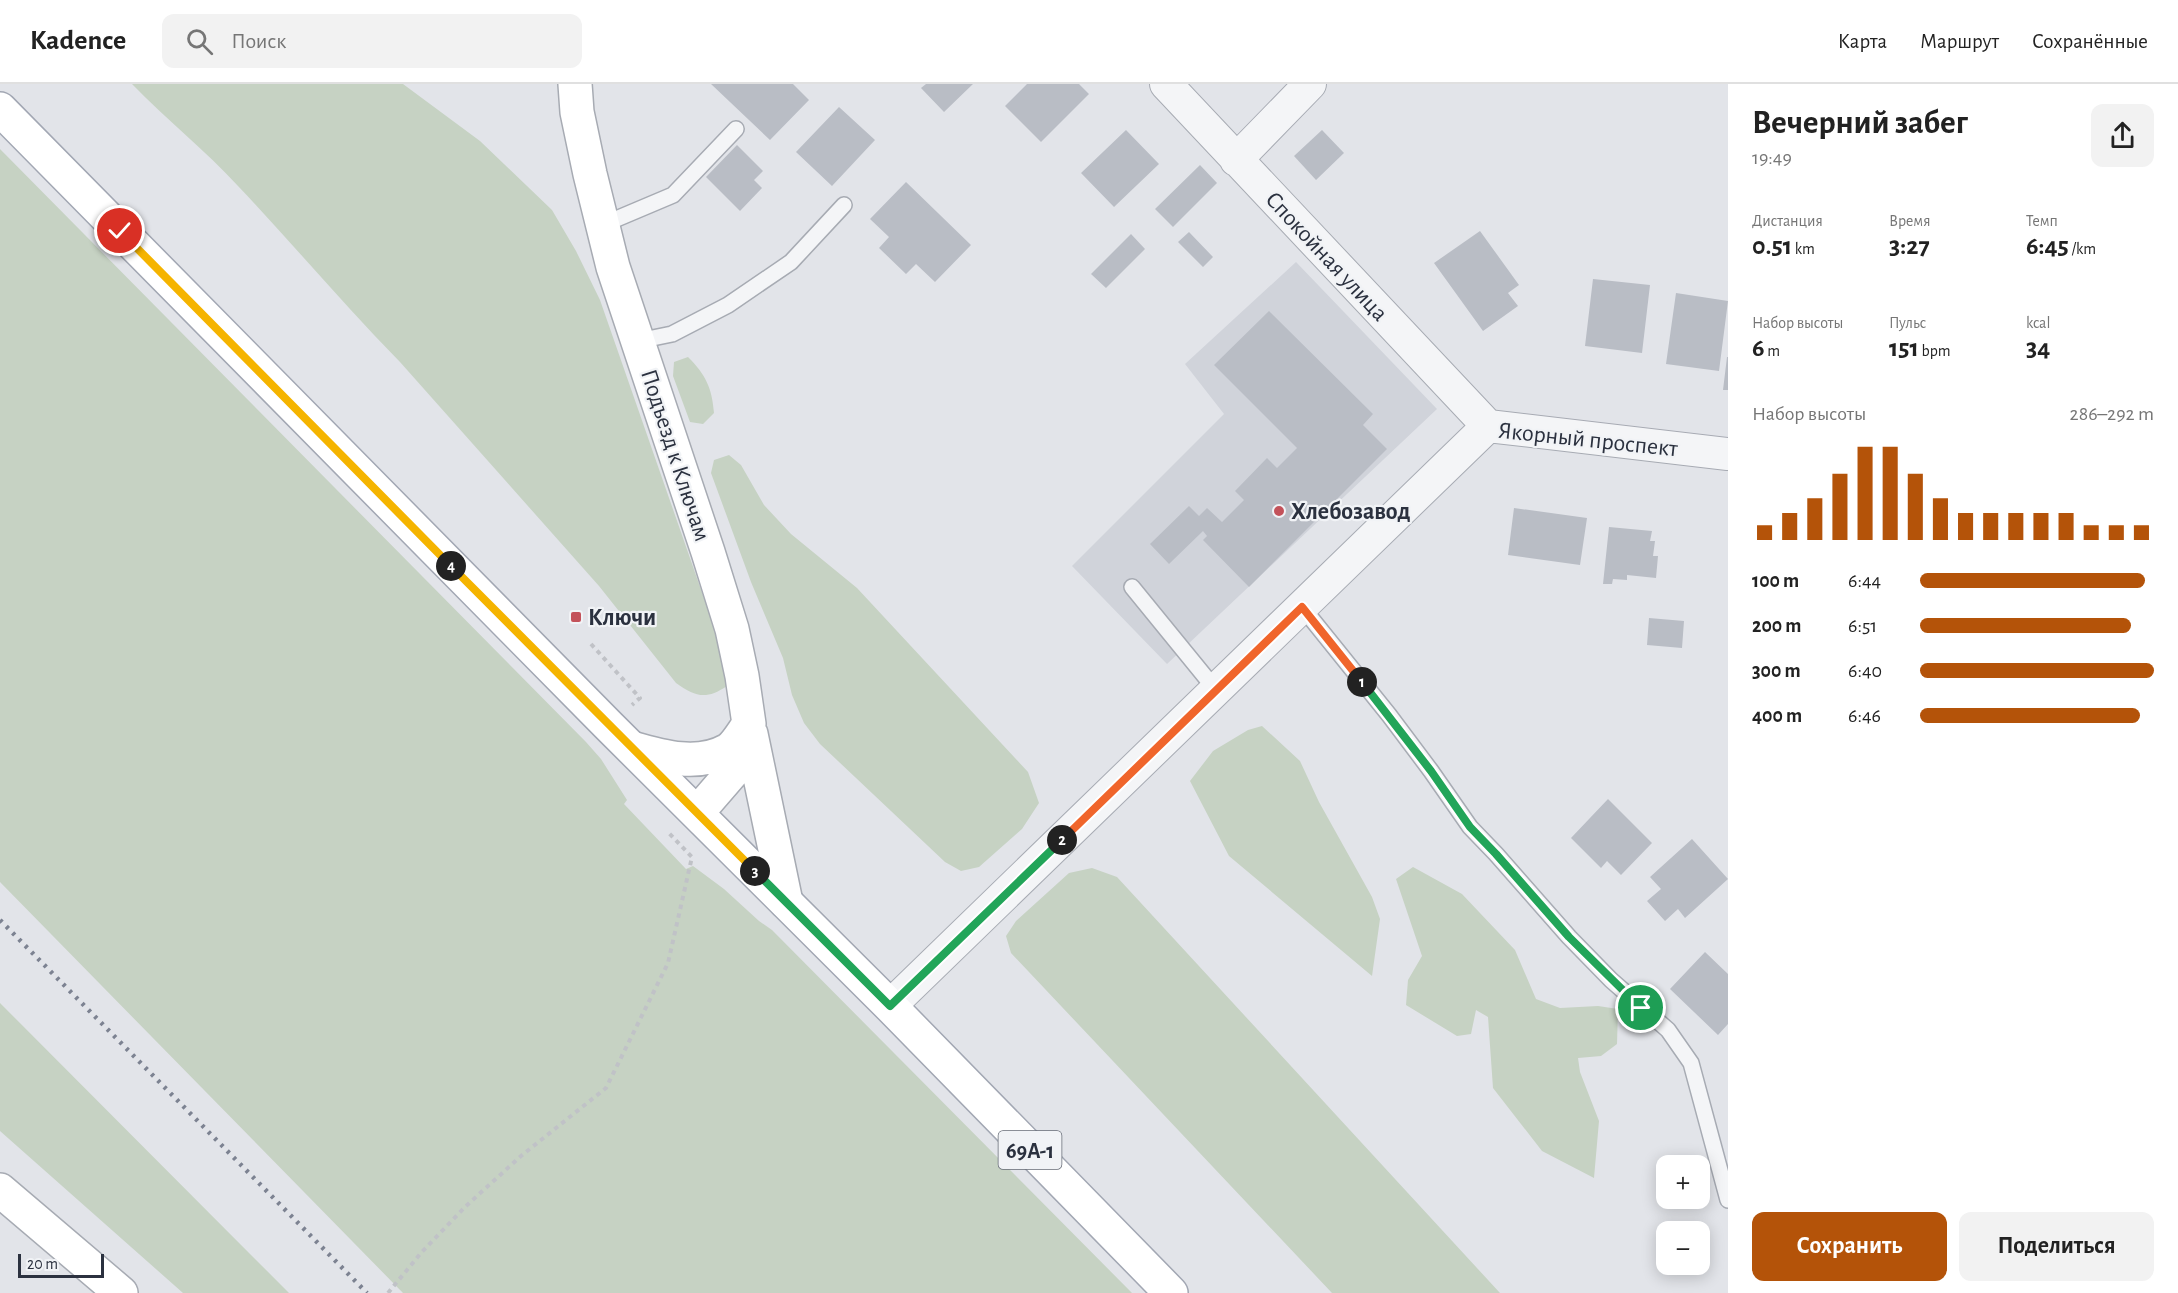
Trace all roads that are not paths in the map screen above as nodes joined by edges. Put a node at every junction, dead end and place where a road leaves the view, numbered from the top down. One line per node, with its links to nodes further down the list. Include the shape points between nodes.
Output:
1 (574, 84): 8 (main road, Подъезд к Ключам)
2 (1166, 84): 6 (street, Спокойная улица)
3 (1310, 84): 6 (street)
4 (0, 109): 16 (main road, 69А-1)
5 (736, 129): 8 (lane, via 673,195)
6 (1236, 160): 10 (street, Спокойная улица)
7 (844, 205): 9 (lane, via 791,262 728,305 672,334)
8 (602, 225): 9 (main road, Подъезд к Ключам)
9 (638, 341): 15 (main road, Подъезд к Ключам, via 732,628)
10 (1488, 426): 11 (street, Якорный проспект); 13 (street, Якорный проспект)
11 (1728, 454)
12 (1132, 587): 14 (lane)
13 (1302, 607): 14 (street, Якорный проспект); 21 (lane, via 1389,715 1470,827 1569,937 1668,1030 1690,1063)
14 (1216, 690): 19 (street, Якорный проспект)
15 (749, 724): 16 (main road, via 730,749 697,760 666,758); 17 (main road, Подъезд к Ключам, via 742,761); 18 (main road)
16 (632, 748): 17 (main road, 69А-1)
17 (697, 813): 18 (main road, 69А-1)
18 (786, 902): 19 (main road, 69А-1)
19 (890, 1006): 23 (main road, 69А-1)
20 (0, 1190): 22 (main road)
21 (1728, 1200)
22 (121, 1293)
23 (1171, 1293)

